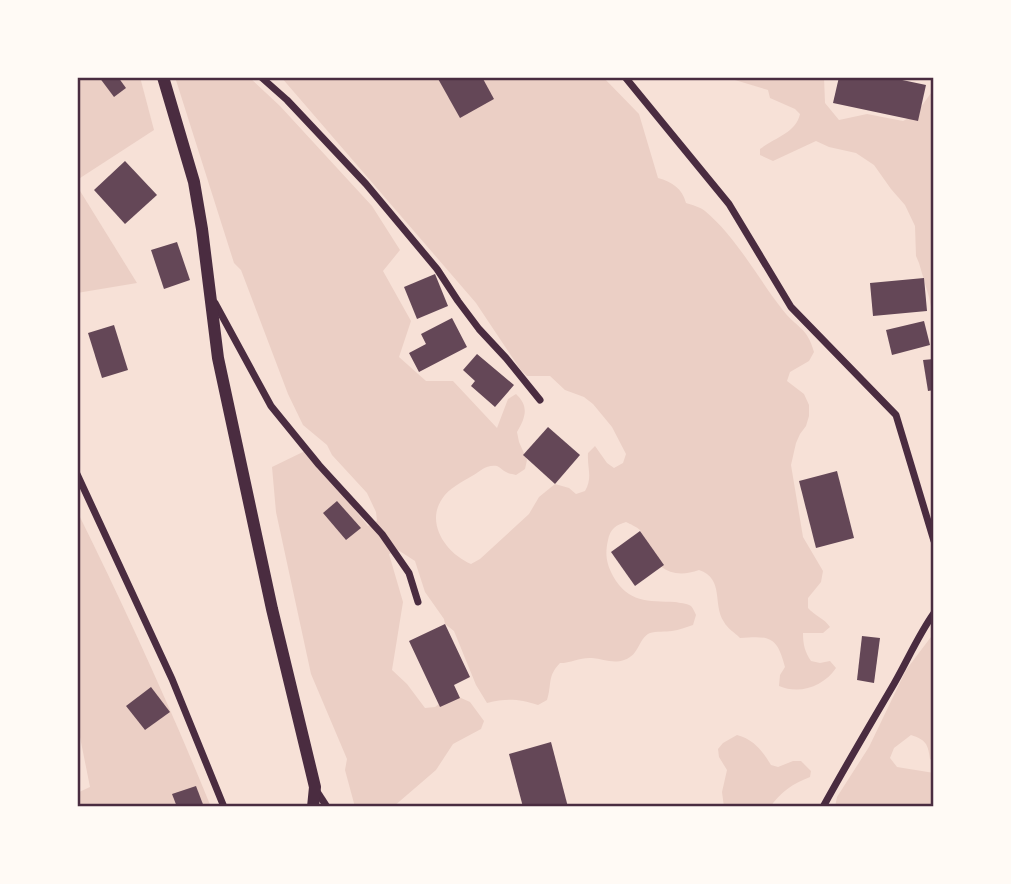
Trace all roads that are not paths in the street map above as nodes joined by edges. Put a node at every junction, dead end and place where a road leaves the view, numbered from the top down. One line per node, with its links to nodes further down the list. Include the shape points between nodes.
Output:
1 (163, 77): 4 (street, via 194,182)
2 (261, 77): 5 (street, via 366,184)
3 (625, 77): 7 (street, via 729,204 791,307 896,415)
4 (211, 296): 8 (street, via 271,406 382,534 409,573); 10 (street, via 218,358)
5 (540, 400)
6 (77, 474): 11 (street, via 172,679)
7 (934, 541)
8 (418, 601)
9 (934, 613): 14 (street)
10 (315, 788): 12 (street); 13 (street)
11 (224, 807)
12 (313, 807)
13 (327, 807)
14 (823, 807)

